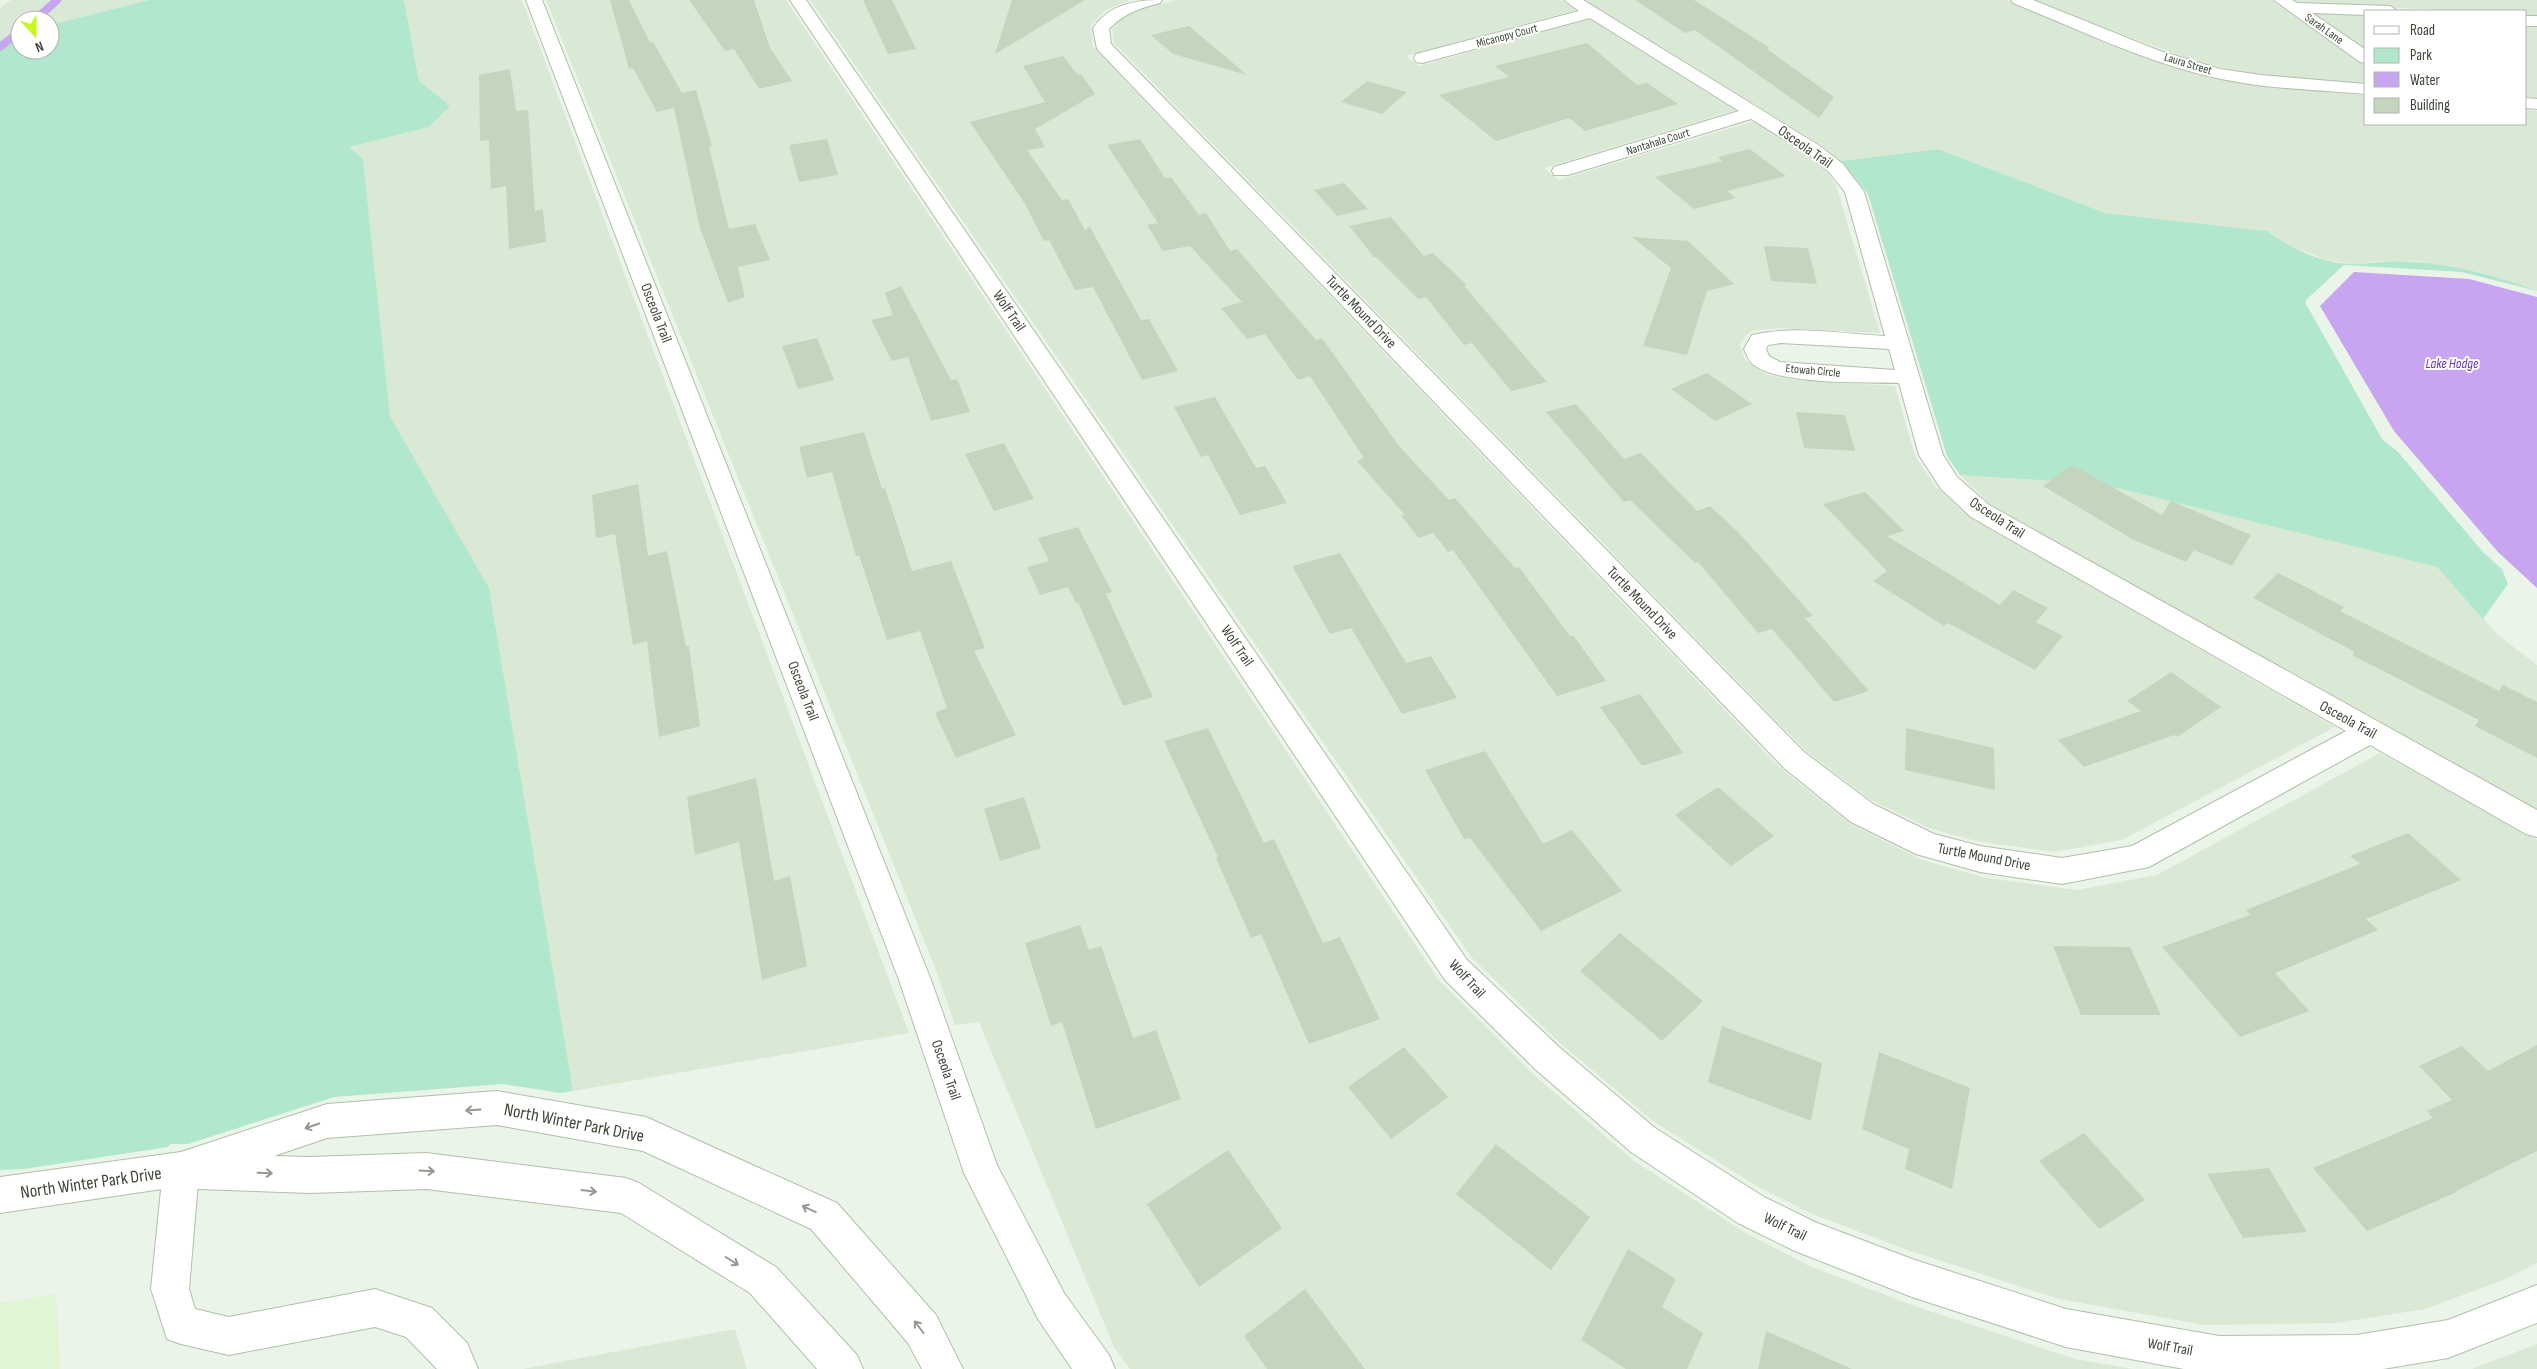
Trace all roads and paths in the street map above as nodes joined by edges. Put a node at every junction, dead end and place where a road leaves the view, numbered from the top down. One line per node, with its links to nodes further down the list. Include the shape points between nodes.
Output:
1 (534, 0): 24 (street, Osceola Trail, via 915,980 982,1173 1051,1306)
2 (798, 0): 20 (street, Wolf Trail, via 1456,970 1547,1058 1643,1140 1751,1210 1808,1238 1912,1278 2066,1328 2219,1356 2356,1354 2448,1339)
3 (1154, 0): 16 (street, Turtle Mound Drive, via 1114,14 1101,28 1103,45 1794,760 1862,813 1927,845 1980,859 2062,871 2138,858)
4 (1572, 0): 8 (street, Osceola Trail)
5 (2019, 0): 11 (street, Laura Street, via 2201,69 2268,81)
6 (2287, 4): 7 (street); 9 (street, Sarah Lane)
7 (2375, 10)
8 (1592, 13): 10 (street, Micanopy Court); 12 (street, Osceola Trail)
9 (2364, 57)
10 (1422, 58)
11 (2364, 89)
12 (1754, 112): 13 (street, Nantahala Court); 14 (street, Osceola Trail, via 1814,150 1836,168 1854,192)
13 (1561, 171)
14 (1898, 343): 15 (street, Osceola Trail); 15 (street, Etowah Circle, via 1781,337 1760,340 1755,349 1760,360 1780,368)
15 (1907, 377): 16 (street, Osceola Trail, via 1931,455 1948,483 1980,511)
16 (2369, 732): 17 (street, Osceola Trail)
17 (2537, 825)
18 (181, 1170): 19 (street, North Winter Park Drive); 21 (street, via 170,1289 181,1325 229,1336 375,1308 418,1322 453,1357); 22 (street, North Winter Park Drive, one-way to 22, via 310,1175 426,1171 626,1196 763,1280); 23 (street, North Winter Park Drive, one-way to 18, via 922,1330 824,1216 646,1134 497,1108 336,1120)
19 (0, 1196)
20 (2537, 1304)
21 (458, 1369)
22 (843, 1369)
23 (943, 1369)
24 (1095, 1369)

